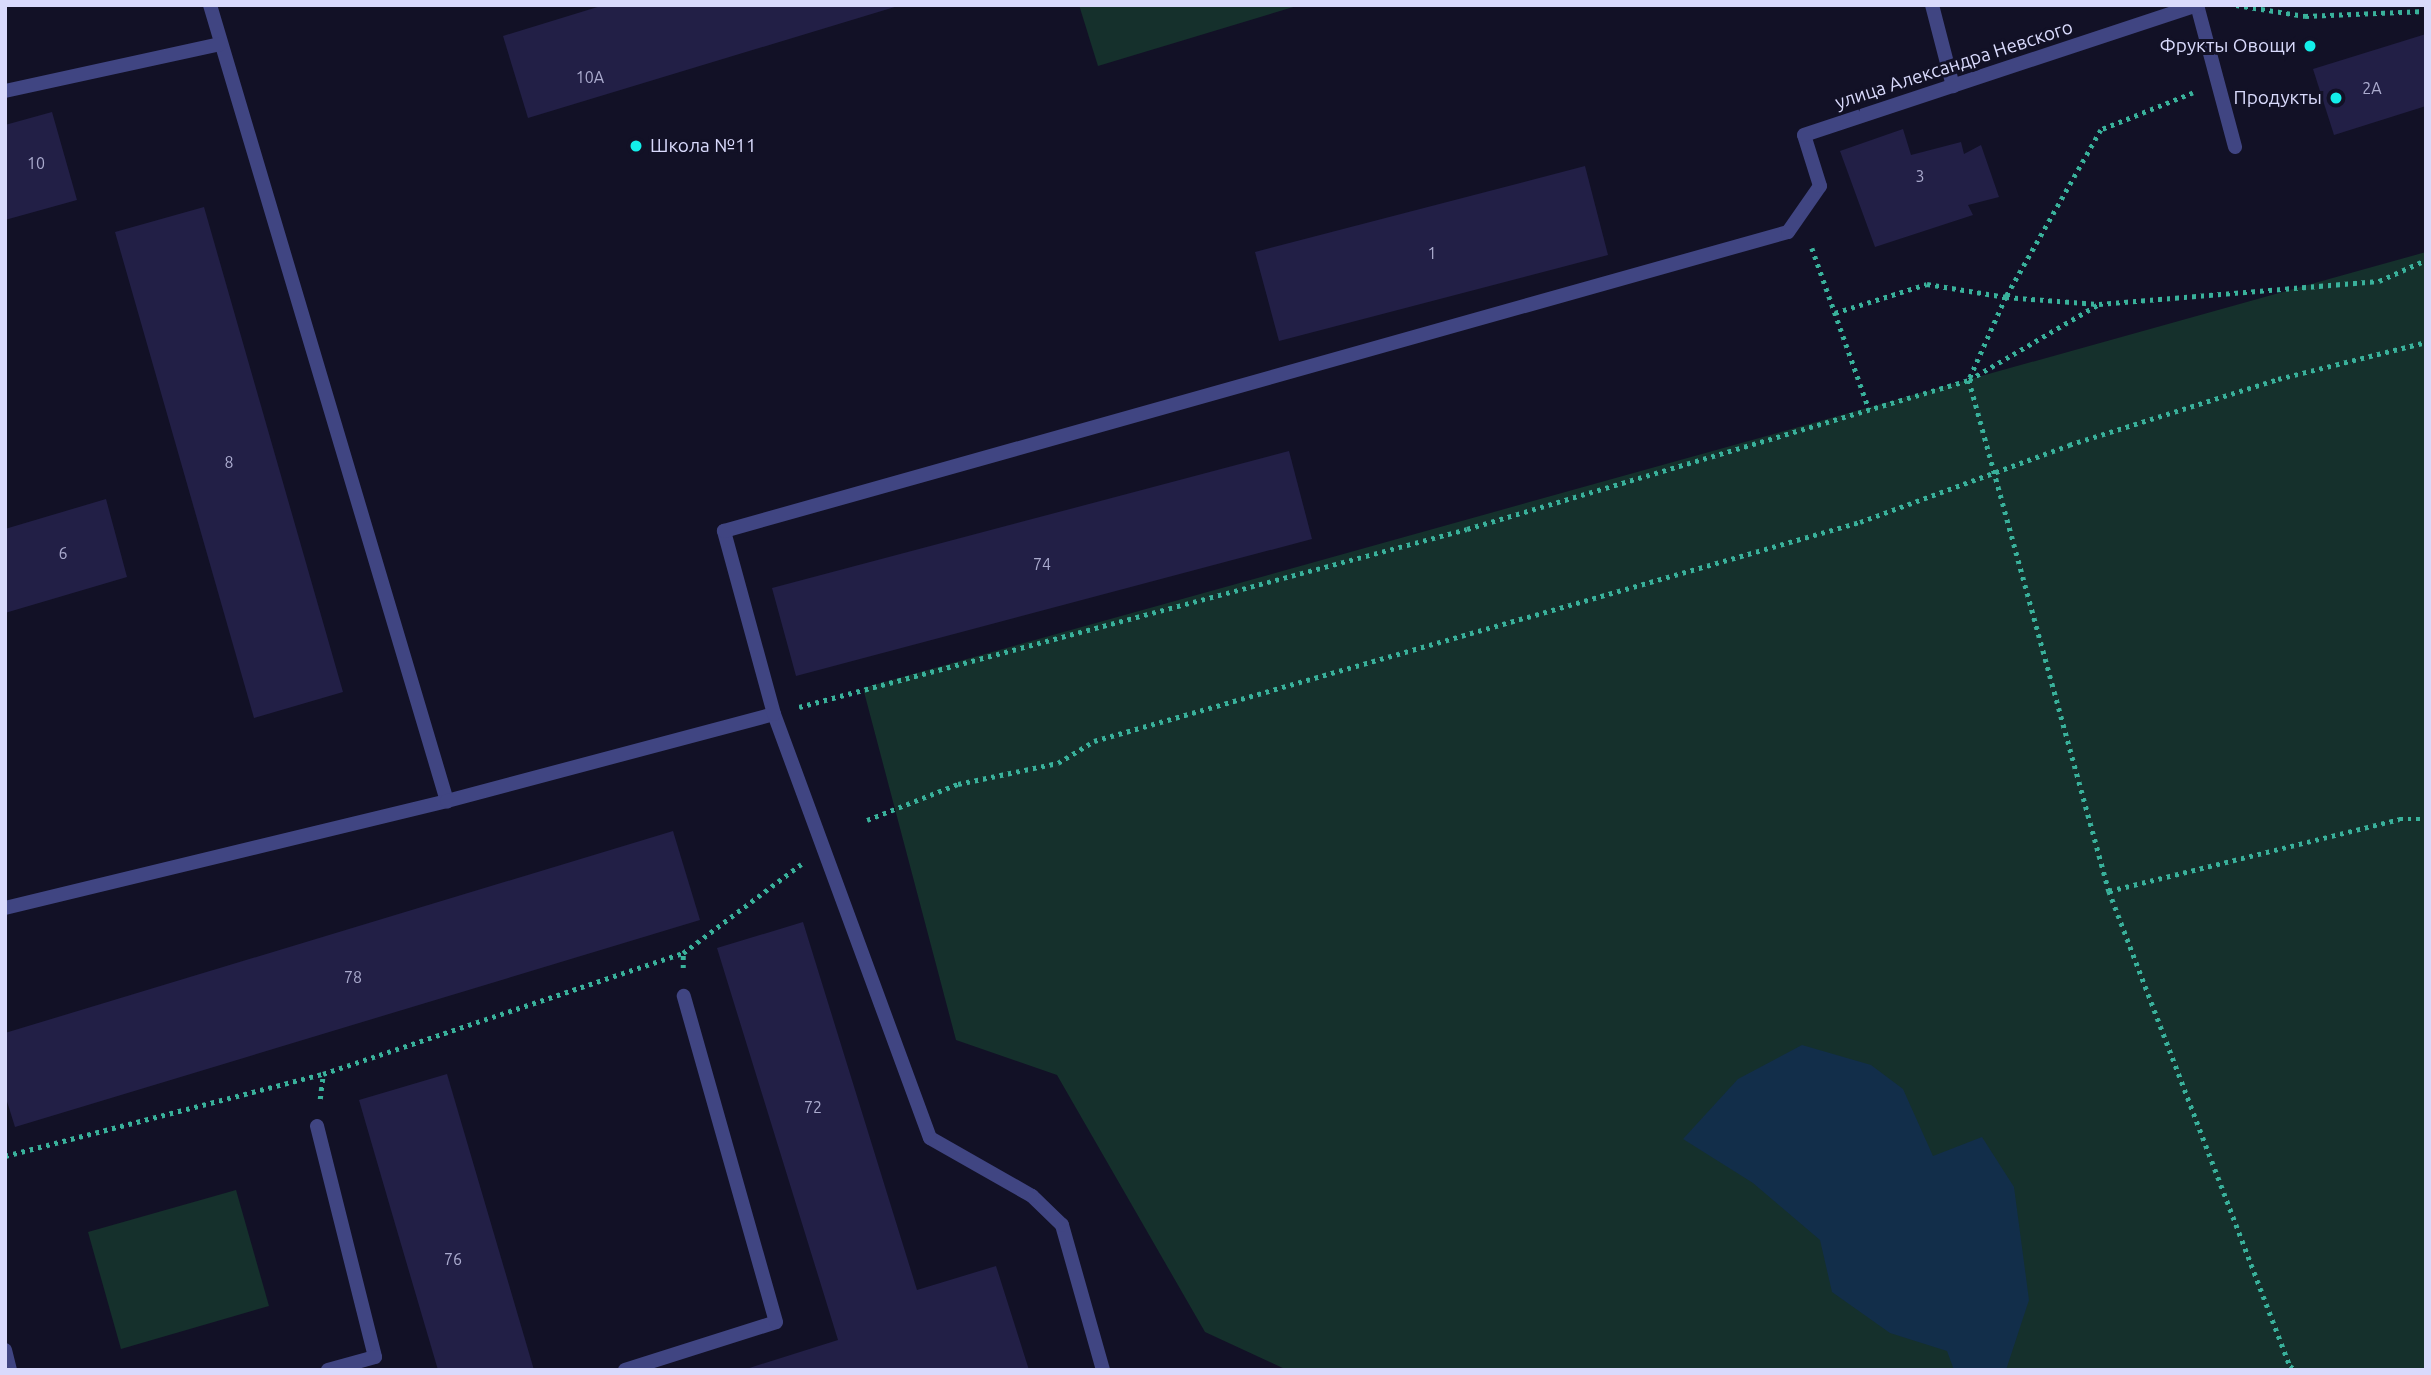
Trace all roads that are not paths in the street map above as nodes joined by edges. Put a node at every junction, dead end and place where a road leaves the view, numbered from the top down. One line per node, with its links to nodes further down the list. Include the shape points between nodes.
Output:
1 (210, 5): 4 (street)
2 (1932, 5): 5 (street)
3 (2197, 5): 5 (street, улица Александра Невского); 7 (street)
4 (221, 44): 6 (street); 9 (street)
5 (1953, 86): 8 (street, улица Александра Невского, via 1804,135 1820,186 1788,232 724,531)
6 (5, 91)
7 (2235, 147)
8 (774, 714): 9 (street); 17 (street, via 930,1138 1032,1196 1062,1225)
9 (447, 801): 10 (street)
10 (5, 908)
11 (684, 996): 16 (street, via 776,1322)
12 (317, 1126): 15 (street, via 375,1357)
13 (5, 1350): 14 (street)
14 (10, 1370)
15 (328, 1370)
16 (625, 1370)
17 (1103, 1370)

